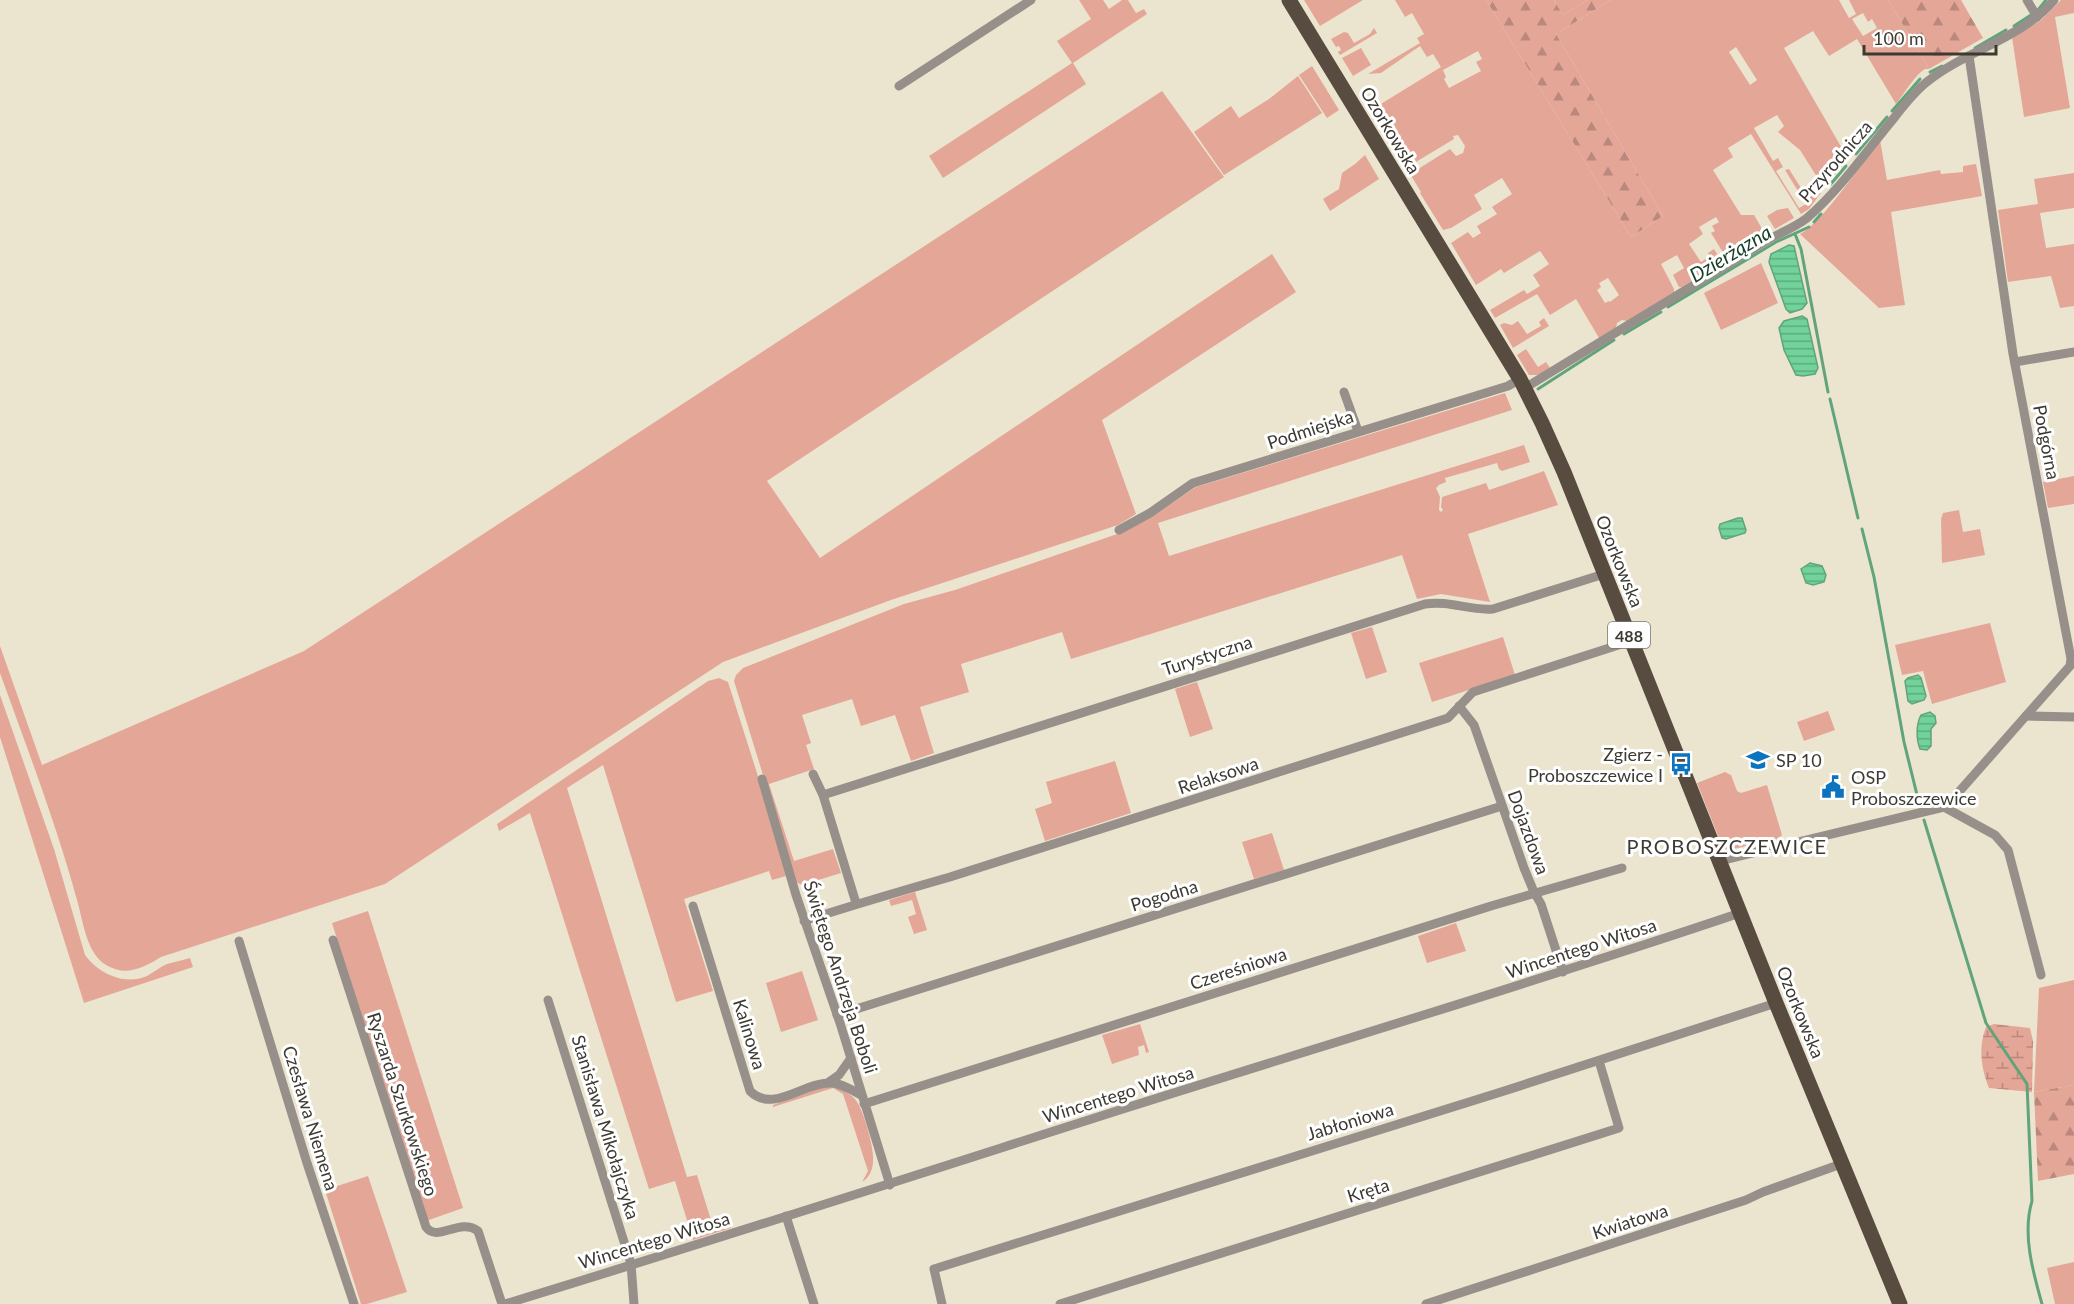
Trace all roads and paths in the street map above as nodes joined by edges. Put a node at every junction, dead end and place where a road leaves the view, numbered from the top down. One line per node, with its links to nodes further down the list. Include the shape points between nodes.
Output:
1 (1031, 0): 7 (street)
2 (1289, 0): 10 (main road, Ozorkowska / 488)
3 (2027, 0): 5 (street)
4 (2054, 0): 5 (street, Przyrodnicza)
5 (2037, 17): 6 (street, Przyrodnicza)
6 (1969, 56): 9 (street, Podgórna); 10 (street, Przyrodnicza, via 1928,80 1912,96 1830,197 1807,219)
7 (899, 86)
8 (2074, 352): 9 (street)
9 (2015, 362): 17 (street, Podgórna, via 2071,659 2070,666)
10 (1522, 384): 12 (street, Podmiejska); 14 (main road, Ozorkowska / 488)
11 (1344, 392): 12 (street)
12 (1358, 430): 13 (street, Podmiejska, via 1193,483)
13 (1119, 530)
14 (1604, 574): 15 (main road, Ozorkowska / 488); 21 (street, Turystyczna, via 1493,609 1440,602 1425,604)
15 (1631, 640): 16 (street, Relaksowa, via 1473,692); 24 (main road, Ozorkowska / 488)
16 (1459, 706): 22 (street, Dojazdowa, via 1474,725); 27 (street, Relaksowa, via 1448,718 950,877)
17 (2026, 716): 18 (street); 23 (street, Podgórna)
18 (2074, 717)
19 (813, 774): 21 (street)
20 (762, 779): 30 (street, Świętego Andrzeja Boboli)
21 (823, 795): 27 (street)
22 (1502, 806): 26 (street, Dojazdowa); 37 (street, Pogodna)
23 (1944, 807): 24 (street); 34 (street, via 1995,835 2008,850)
24 (1719, 861): 29 (main road, Ozorkowska / 488)
25 (1622, 868): 26 (street, Czereśniowa)
26 (1534, 892): 33 (street, Dojazdowa); 41 (street, Czereśniowa)
27 (856, 903): 30 (street, Relaksowa)
28 (693, 906): 40 (street, Kalinowa, via 750,1091 768,1101)
29 (1740, 913): 33 (street, Wincentego Witosa); 36 (main road, Ozorkowska / 488)
30 (804, 921): 37 (street, Świętego Andrzeja Boboli)
31 (333, 940): 47 (street, Ryszarda Szurkowskiego, via 426,1227 435,1233 460,1226 474,1227 481,1235)
32 (239, 941): 46 (street, Czesława Niemena)
33 (1563, 972): 43 (street, Wincentego Witosa)
34 (2041, 975)
35 (548, 1000): 45 (street, Stanisława Mikołajczyka)
36 (1776, 1003): 39 (street, Jabłoniowa); 42 (main road, Ozorkowska / 488)
37 (837, 1015): 38 (street, Świętego Andrzeja Boboli)
38 (851, 1058): 40 (street, Kalinowa); 41 (street, Świętego Andrzeja Boboli)
39 (1599, 1061): 50 (street, Jabłoniowa, via 934,1269); 51 (street, Kręta, via 1619,1128)
40 (829, 1082): 41 (street, via 850,1088)
41 (863, 1100): 43 (street, Świętego Andrzeja Boboli)
42 (1841, 1164): 52 (street, Kwiatowa, via 1746,1200); 53 (main road, Ozorkowska / 488)
43 (891, 1185): 44 (street, Wincentego Witosa)
44 (786, 1216): 45 (street, Wincentego Witosa); 49 (street)
45 (631, 1264): 47 (street, Wincentego Witosa); 48 (street, Stanisława Mikołajczyka)
46 (354, 1304)
47 (503, 1304)
48 (634, 1304)
49 (814, 1304)
50 (942, 1304)
51 (1060, 1304)
52 (1426, 1304)
53 (1900, 1304)

